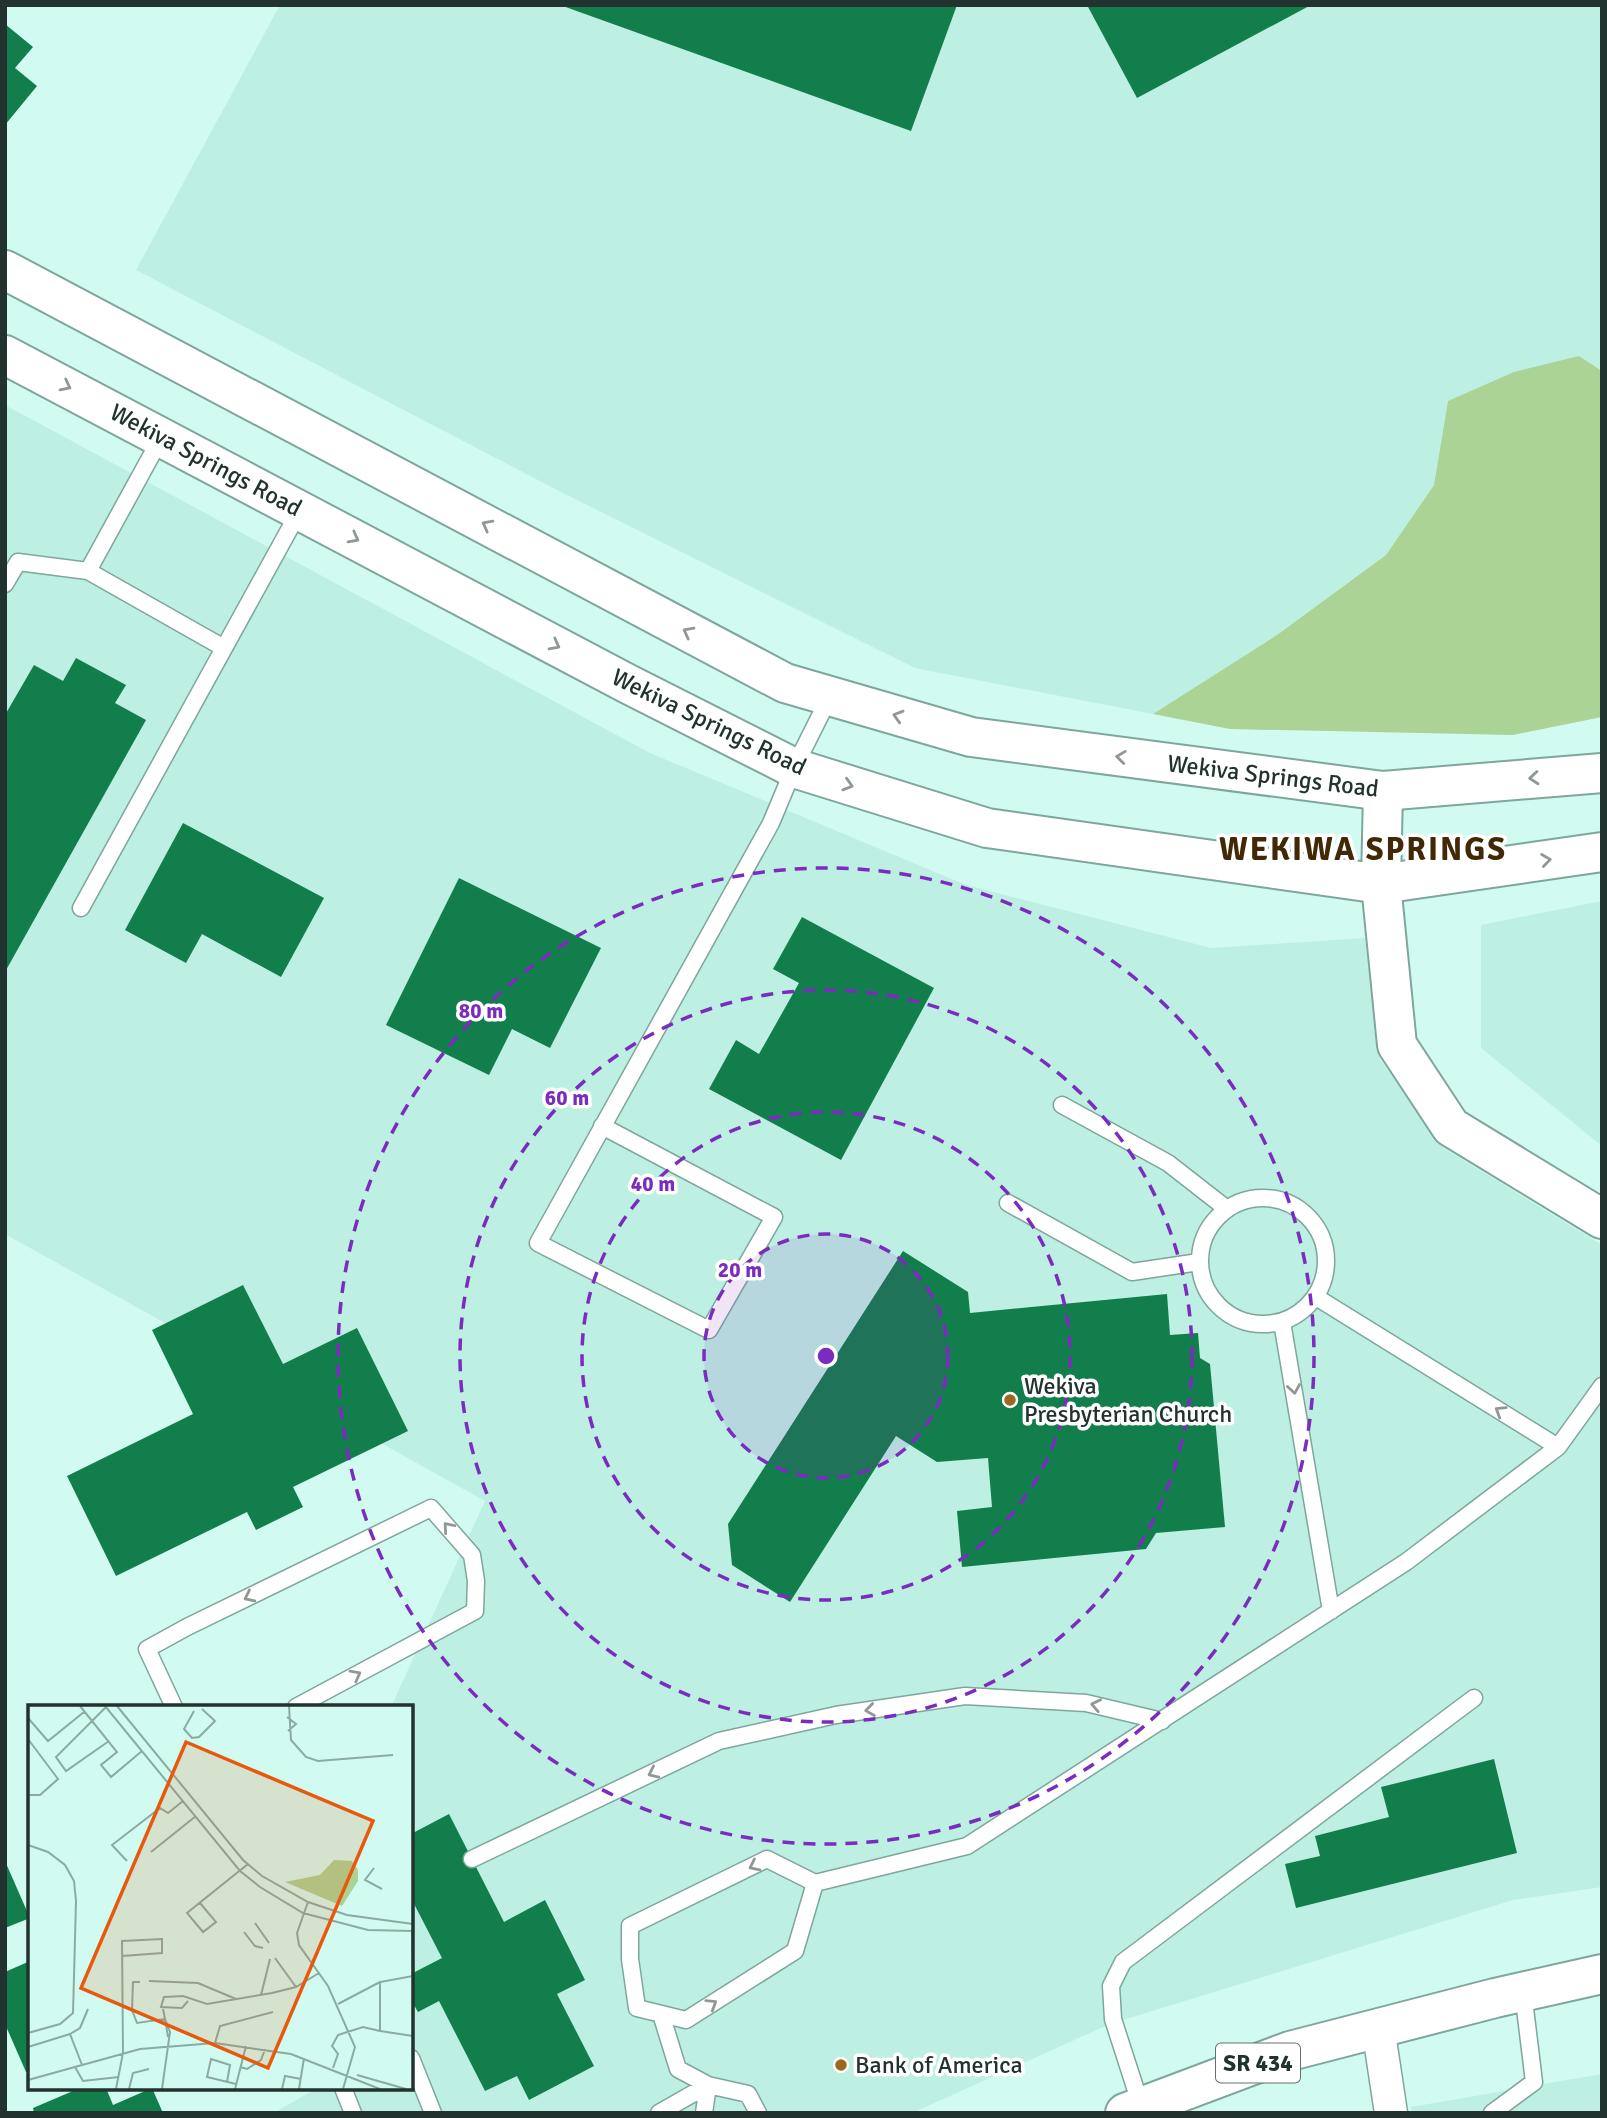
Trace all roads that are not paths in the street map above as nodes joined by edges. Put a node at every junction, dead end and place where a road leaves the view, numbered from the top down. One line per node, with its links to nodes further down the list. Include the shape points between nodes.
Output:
1 (5, 270): 8 (main road, Wekiva Springs Road, one-way to 1, via 785,683)
2 (5, 355): 3 (main road, Wekiva Springs Road, one-way to 3)
3 (162, 436): 4 (main road, Wekiva Springs Road); 5 (lane)
4 (300, 510): 7 (lane); 9 (main road, Wekiva Springs Road, one-way to 9)
5 (88, 571): 6 (lane, via 18,562); 7 (lane)
6 (5, 584)
7 (224, 648): 14 (lane)
8 (830, 696): 9 (lane); 11 (main road, Wekiva Springs Road, one-way to 8, via 971,737)
9 (794, 768): 13 (main road, Wekiva Springs Road, one-way to 13, via 987,828); 16 (lane, via 771,823)
10 (1602, 773): 11 (main road, Wekiva Springs Road, one-way to 11)
11 (1384, 791): 13 (main road)
12 (1602, 852): 13 (main road, Wekiva Springs Road, one-way to 12)
13 (1381, 884): 19 (main road, via 1397,1045 1451,1127)
14 (81, 908)
15 (1062, 1105): 18 (lane, via 1168,1163)
16 (602, 1126): 16 (lane, via 538,1243 709,1330 774,1217)
17 (1008, 1203): 20 (lane, via 1132,1272)
18 (1227, 1209): 20 (lane, via 1211,1225); 21 (lane, via 1247,1200 1269,1198 1308,1216 1321,1234 1327,1255 1325,1277)
19 (1602, 1219)
20 (1199, 1262): 22 (lane, via 1212,1299 1226,1312 1244,1322)
21 (1316, 1297): 22 (lane); 24 (lane, one-way to 21)
22 (1282, 1322): 25 (lane, one-way to 25)
23 (1602, 1386): 24 (lane)
24 (1558, 1447): 25 (lane, via 1406,1562)
25 (1331, 1611): 29 (lane)
26 (1474, 1698): 39 (lane, via 1124,1962 1111,1986 1113,2019)
27 (173, 1705): 28 (lane, one-way to 27, via 475,1611 472,1555 431,1508 147,1649)
28 (300, 1705)
29 (1162, 1721): 30 (lane, one-way to 30, via 1086,1703 965,1696 836,1715 719,1741); 31 (lane, via 967,1846)
30 (472, 1859)
31 (815, 1883): 34 (lane, one-way to 31, via 686,2020 795,1951); 34 (lane, one-way to 34, via 767,1859 630,1926 637,2008)
32 (1602, 1974): 33 (main road, SR 434)
33 (1523, 1992): 35 (main road, SR 434); 46 (lane, via 1534,2082)
34 (661, 2014): 37 (lane, via 678,2069)
35 (1378, 2027): 39 (main road, SR 434, via 1290,2051); 45 (street)
36 (413, 2063): 41 (lane)
37 (708, 2084): 42 (lane); 43 (lane); 44 (lane, via 748,2094)
38 (344, 2090): 40 (lane)
39 (1133, 2110)
40 (354, 2113)
41 (433, 2113)
42 (659, 2113)
43 (704, 2113)
44 (758, 2113)
45 (1391, 2113)
46 (1492, 2113)

